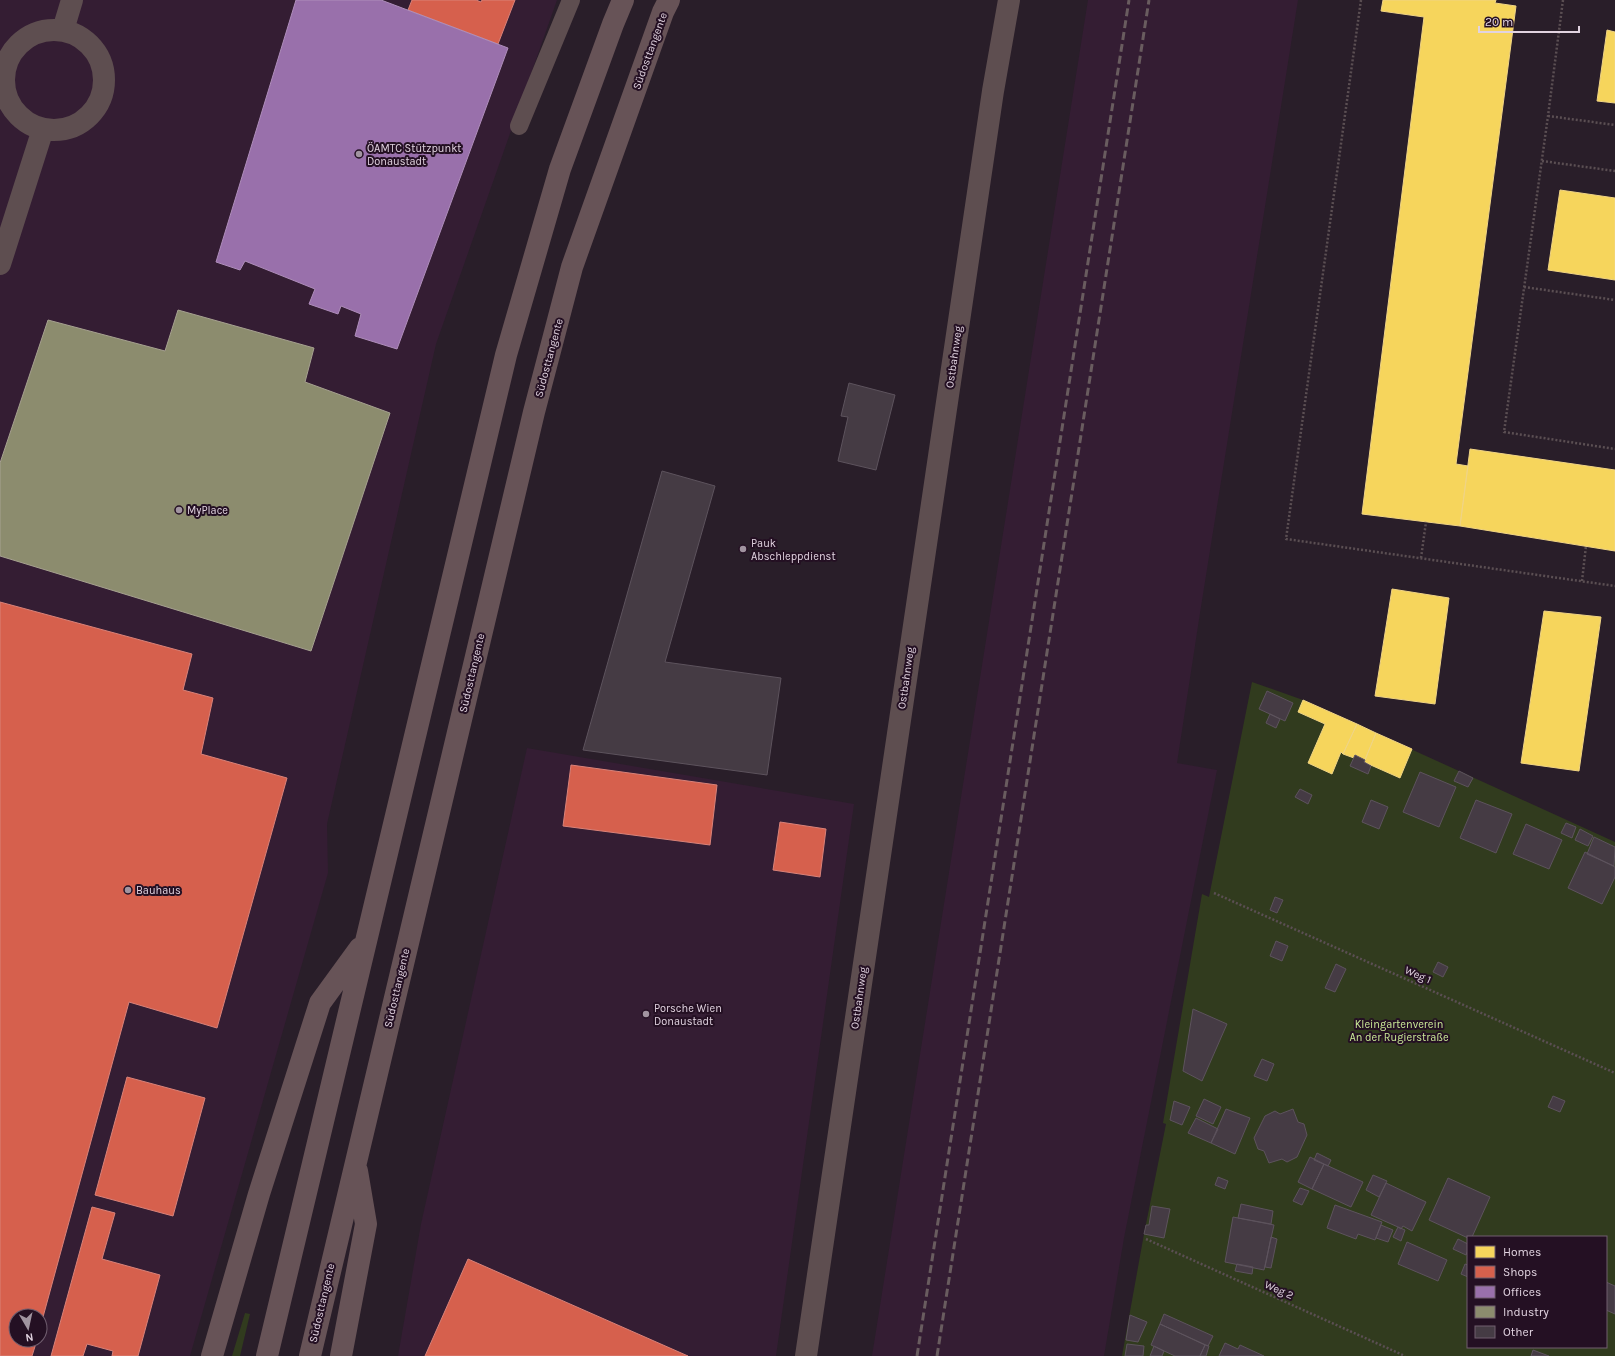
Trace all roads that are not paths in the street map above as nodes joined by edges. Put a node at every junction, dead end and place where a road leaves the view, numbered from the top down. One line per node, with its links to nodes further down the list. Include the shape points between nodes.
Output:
1 (72, 0): 6 (street)
2 (571, 0): 7 (lane)
3 (623, 0): 10 (highway, via 560,169 506,355)
4 (669, 0): 11 (highway, Südosttangente, via 572,268 532,420)
5 (1009, 0): 16 (street, Ostbahnweg)
6 (63, 30): 8 (street, via 45,30 29,36 16,47 4,73 6,96 14,111 27,122); 8 (street, via 78,36 91,46 100,59 104,75 103,91 97,106 74,126 58,130)
7 (519, 126)
8 (43, 129): 9 (street)
9 (0, 264)
10 (365, 941): 12 (highway, via 320,1002 259,1194); 13 (highway)
11 (356, 1162): 14 (highway, Südosttangente); 15 (highway, via 366,1224)
12 (212, 1356)
13 (266, 1356)
14 (310, 1356)
15 (341, 1356)
16 (806, 1356)

